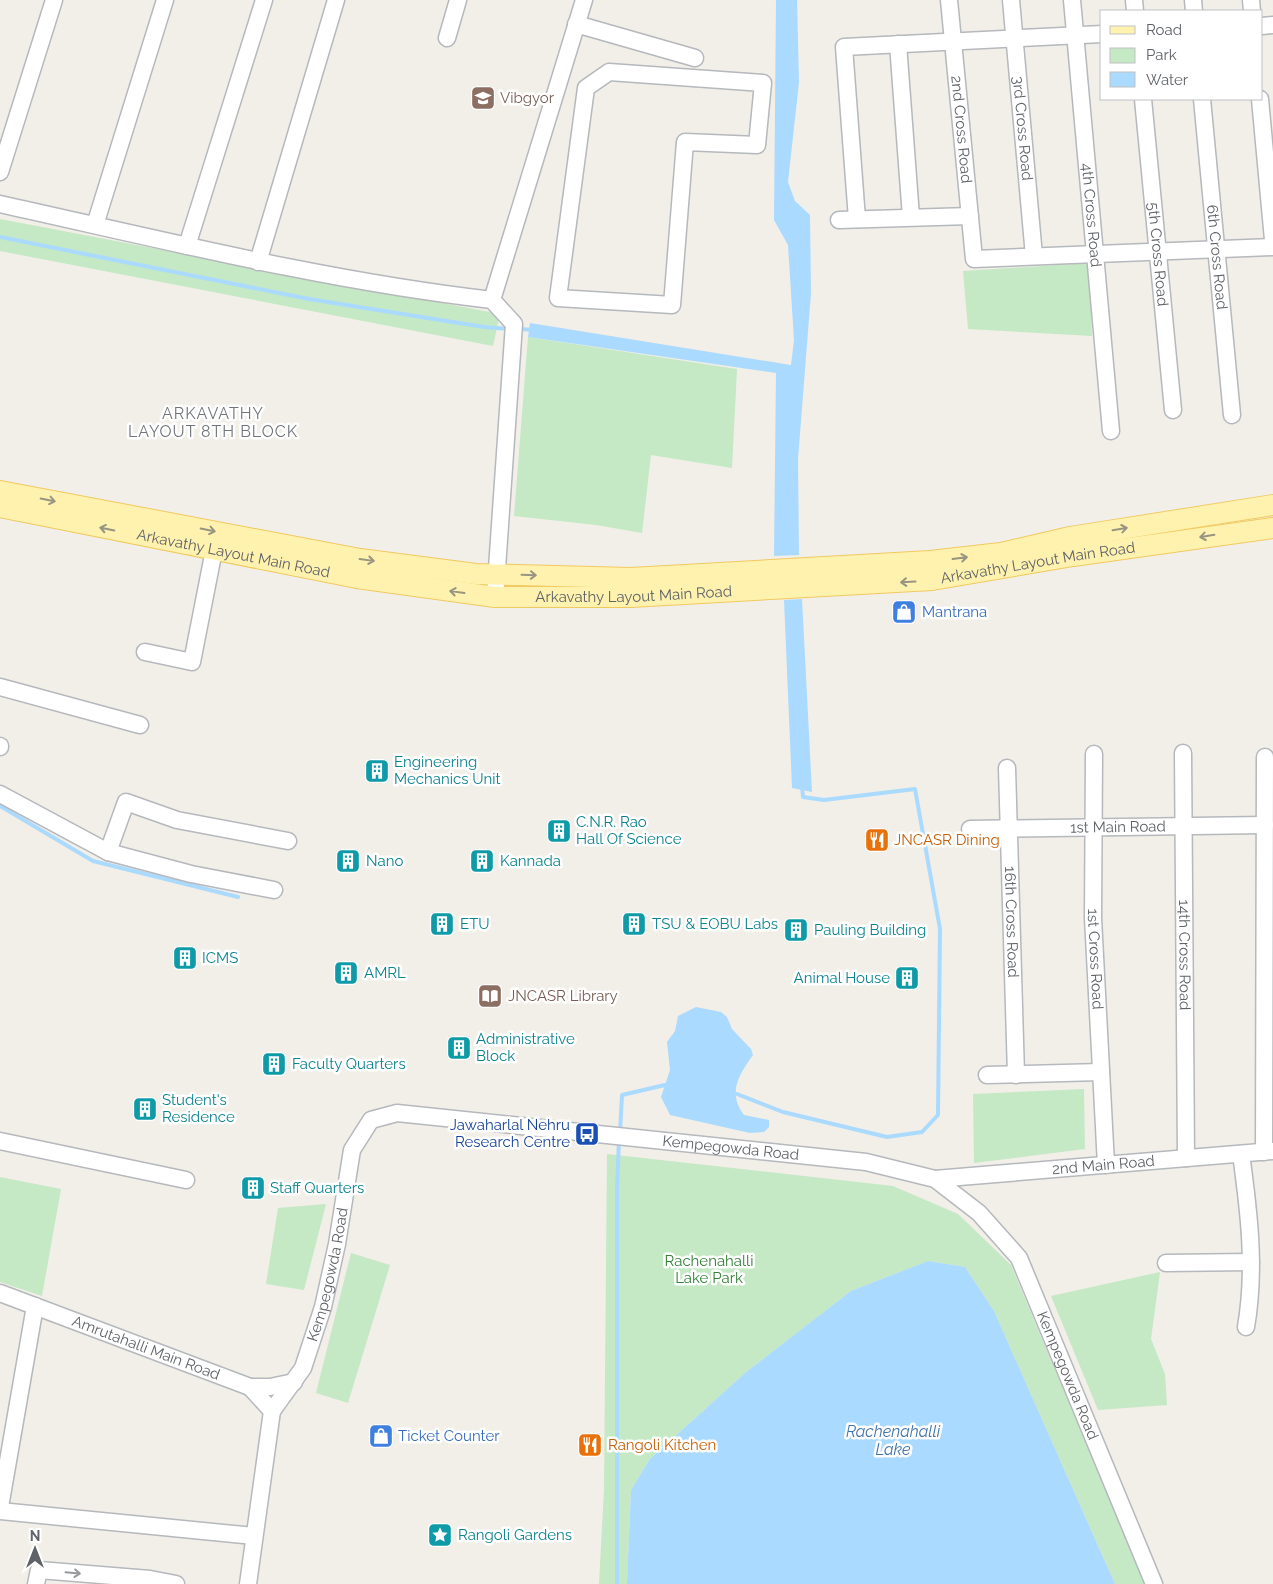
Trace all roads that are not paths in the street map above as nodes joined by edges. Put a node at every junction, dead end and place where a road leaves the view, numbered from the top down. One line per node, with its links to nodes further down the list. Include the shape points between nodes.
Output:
1 (54, 0): 23 (street)
2 (165, 0): 29 (street)
3 (264, 0): 31 (street)
4 (336, 0): 37 (street)
5 (458, 0): 13 (street)
6 (584, 0): 10 (street)
7 (949, 0): 15 (street, 2nd Cross Road)
8 (1011, 0): 14 (street, 3rd Cross Road)
9 (1072, 0): 12 (street, 4th Cross Road)
10 (576, 24): 17 (street); 18 (street)
11 (1100, 34): 12 (street)
12 (1075, 35): 14 (street); 35 (street, 4th Cross Road)
13 (447, 38)
14 (1014, 38): 15 (street); 36 (street, 3rd Cross Road)
15 (953, 41): 16 (street); 25 (street, 2nd Cross Road)
16 (898, 44): 26 (street); 27 (street, via 844,47)
17 (695, 58)
18 (559, 81): 19 (street); 38 (street)
19 (586, 88): 19 (street, via 608,72 763,83 757,145 685,142 672,305 558,298)
20 (1143, 100): 34 (street, 5th Cross Road)
21 (1202, 100): 33 (street, 6th Cross Road)
22 (1260, 100): 30 (street)
23 (0, 172)
24 (0, 204): 29 (street)
25 (970, 216): 26 (street); 36 (street, 2nd Cross Road, via 974,259)
26 (911, 217): 27 (street)
27 (857, 219): 28 (street)
28 (840, 220)
29 (95, 225): 31 (street)
30 (1273, 240)
31 (187, 246): 37 (street)
32 (1273, 247): 33 (street)
33 (1216, 249): 34 (street); 40 (street, 6th Cross Road)
34 (1158, 251): 35 (street); 39 (street, 5th Cross Road)
35 (1095, 254): 36 (street); 41 (street, 4th Cross Road)
36 (1034, 256)
37 (258, 262): 38 (street, via 370,284)
38 (492, 300): 49 (street, via 514,324)
39 (1173, 410)
40 (1232, 415)
41 (1111, 431)
42 (0, 491): 49 (main road, Arkavathy Layout Main Road, one-way to 49, via 360,559)
43 (1273, 505): 45 (main road, Arkavathy Layout Main Road)
44 (0, 507): 48 (main road, Arkavathy Layout Main Road, one-way to 44)
45 (1241, 510): 47 (main road); 50 (main road, Arkavathy Layout Main Road, one-way to 45, via 1001,553 1070,537)
46 (1273, 528): 47 (main road, Arkavathy Layout Main Road)
47 (1244, 530): 50 (main road, Arkavathy Layout Main Road, one-way to 50, via 932,580)
48 (214, 550): 52 (main road, Arkavathy Layout Main Road, one-way to 48, via 357,578); 53 (street, via 192,662)
49 (495, 574): 51 (main road, Arkavathy Layout Main Road, one-way to 51); 52 (street)
50 (806, 578): 51 (main road, Arkavathy Layout Main Road)
51 (768, 580): 52 (main road, Arkavathy Layout Main Road, via 631,597)
52 (495, 597)
53 (146, 652)
54 (0, 687): 55 (street)
55 (140, 726)
56 (1183, 753): 62 (street, 14th Cross Road)
57 (1094, 754): 63 (street, 1st Cross Road)
58 (1265, 757): 61 (street)
59 (1007, 768): 65 (street, 16th Cross Road)
60 (0, 794): 67 (street)
61 (1265, 825): 62 (street, 1st Main Road); 73 (street)
62 (1184, 826): 63 (street, 1st Main Road); 75 (street, 14th Cross Road)
63 (1094, 828): 65 (street, 1st Main Road); 69 (street, 1st Cross Road, via 1093,918)
64 (970, 829): 65 (street, 1st Main Road)
65 (1010, 829): 71 (street, 16th Cross Road)
66 (288, 841): 67 (street, via 177,820 126,802)
67 (108, 852): 68 (street, via 191,874)
68 (274, 890)
69 (1101, 1072): 71 (street); 76 (street, 1st Cross Road)
70 (988, 1075): 71 (street)
71 (1016, 1075)
72 (0, 1141): 78 (street)
73 (1269, 1152): 74 (street, 2nd Main Road)
74 (1242, 1154): 75 (street, 2nd Main Road); 79 (street)
75 (1186, 1158): 76 (street, 2nd Main Road)
76 (1106, 1165): 77 (street, 2nd Main Road)
77 (935, 1179): 84 (street, Kempegowda Road, via 866,1162 397,1113 371,1120 352,1150 323,1307 303,1368); 92 (street, Kempegowda Road, via 979,1213 1019,1258)
78 (186, 1180)
79 (1251, 1262): 80 (street); 83 (street)
80 (1166, 1263)
81 (0, 1293): 82 (street, Amrutahalli Main Road)
82 (35, 1306): 85 (street, Amrutahalli Main Road); 87 (street)
83 (1246, 1327)
84 (294, 1382): 85 (street, Amrutahalli Main Road); 86 (street, Kempegowda Road)
85 (250, 1387): 86 (street)
86 (272, 1411): 88 (street, Kempegowda Road)
87 (0, 1509): 88 (street)
88 (254, 1536): 91 (street, Kempegowda Road)
89 (36, 1584): 90 (street, one-way to 90, via 38,1570)
90 (176, 1584)
91 (248, 1584)
92 (1154, 1584)

